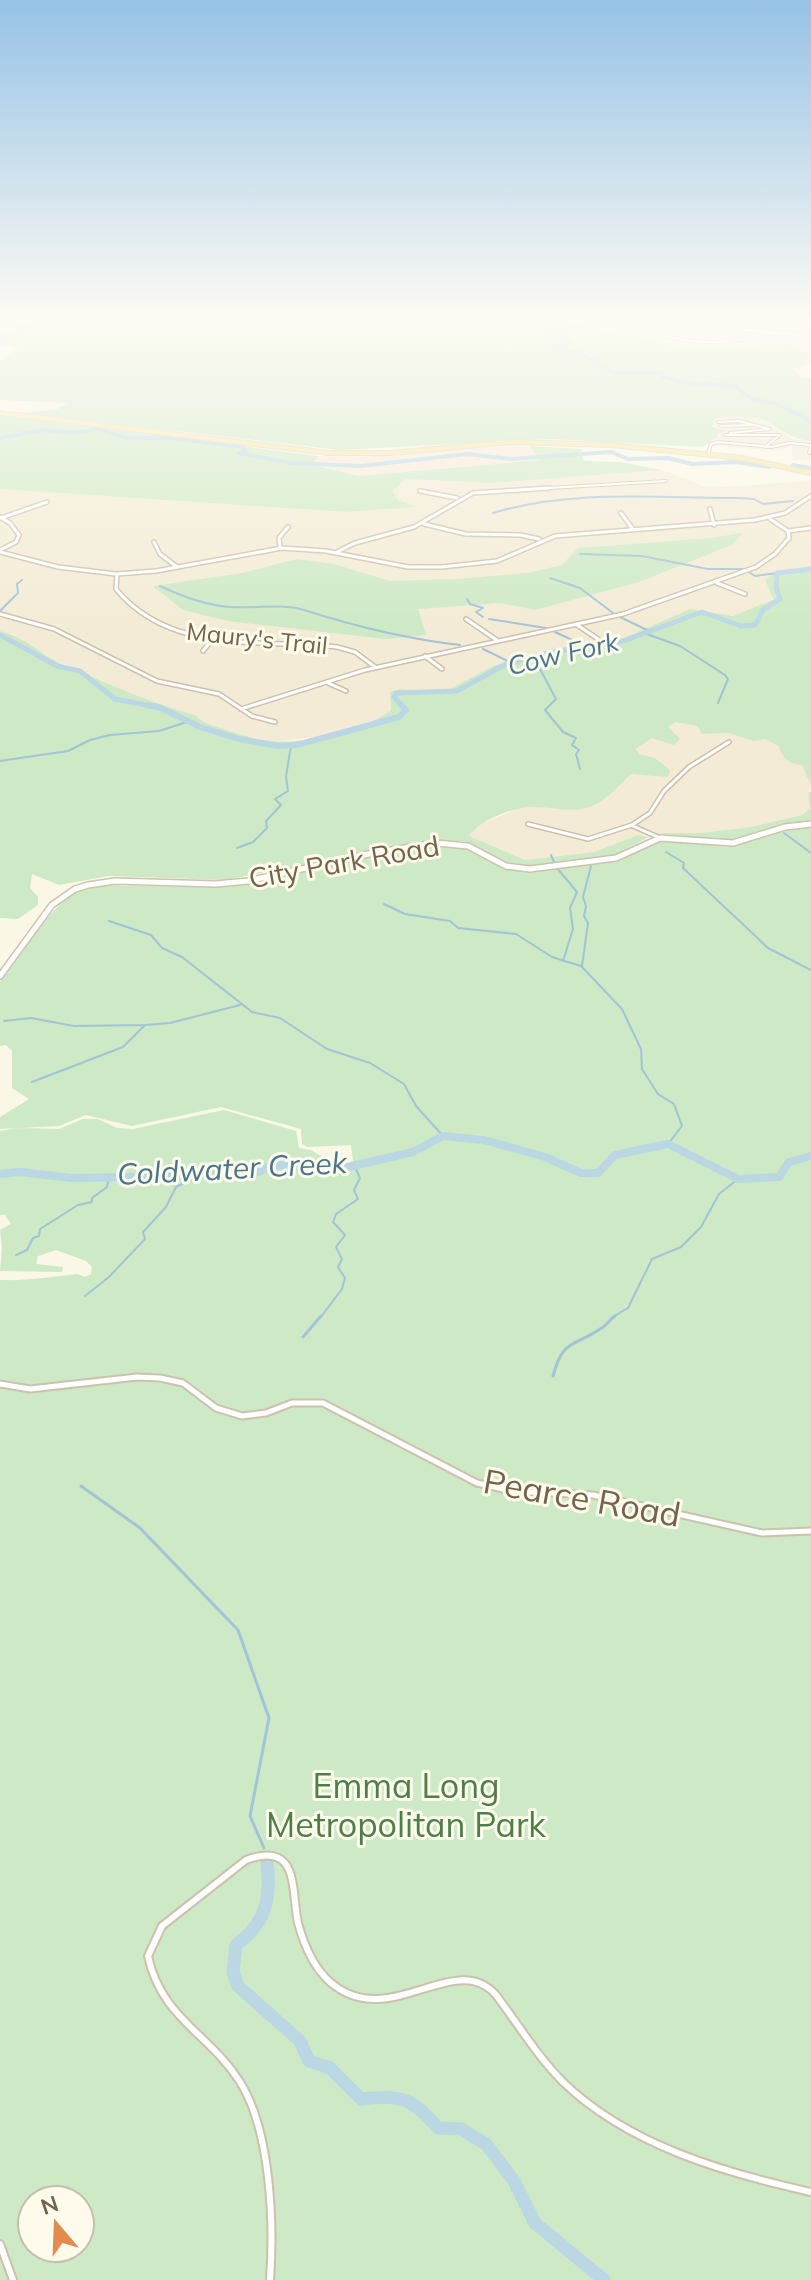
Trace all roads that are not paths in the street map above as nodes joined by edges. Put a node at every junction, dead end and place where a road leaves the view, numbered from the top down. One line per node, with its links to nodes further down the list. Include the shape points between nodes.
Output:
1 (86, 423): 10 (main road, via 329,453 514,442)
2 (747, 423): 3 (street)
3 (759, 424): 4 (street); 7 (street, via 770,429)
4 (721, 426)
5 (730, 433): 7 (street)
6 (725, 435): 7 (street)
7 (744, 435): 8 (street, via 780,435)
8 (765, 447): 9 (street, via 811,445); 10 (street, via 714,442)
9 (809, 453)
10 (708, 454): 11 (main road)
11 (811, 473)
12 (666, 481): 15 (street, via 486,491)
13 (420, 491): 15 (street)
14 (811, 496): 19 (street)
15 (457, 498): 21 (street)
16 (47, 502): 20 (street)
17 (710, 509): 22 (street)
18 (621, 513): 24 (street)
19 (768, 517): 22 (street); 26 (street)
20 (1, 518): 30 (street, via 13,525 19,538)
21 (422, 523): 27 (street, via 466,534); 31 (street)
22 (714, 525): 24 (street)
23 (288, 527): 29 (street, via 279,538)
24 (632, 528): 27 (street)
25 (811, 528): 26 (street)
26 (788, 531): 34 (street, via 788,541 768,560)
27 (539, 539): 31 (street, via 506,559 479,564 400,565)
28 (154, 542): 32 (street)
29 (280, 548): 31 (street); 32 (street)
30 (0, 551): 33 (street, via 70,571)
31 (337, 552)
32 (177, 567): 33 (street)
33 (117, 574): 39 (street, Maury's Trail, via 115,587 144,618)
34 (715, 582): 35 (street); 38 (street)
35 (745, 594)
36 (0, 614): 48 (street, via 54,629 157,681 223,696)
37 (466, 619): 41 (street)
38 (577, 625): 40 (street); 41 (street)
39 (214, 637): 42 (street); 44 (street, Maury's Trail, via 337,647)
40 (598, 639)
41 (498, 641): 43 (street)
42 (203, 651)
43 (425, 656): 44 (street); 45 (street)
44 (375, 667): 46 (street)
45 (442, 669)
46 (326, 682): 47 (street); 48 (street)
47 (346, 691)
48 (241, 709): 49 (street)
49 (275, 722)
50 (729, 742): 53 (street, via 689,767 650,813)
51 (528, 824): 53 (street, via 588,839)
52 (811, 824): 54 (street, City Park Road, via 733,843)
53 (632, 825): 54 (street)
54 (660, 838): 55 (street, City Park Road, via 616,858 530,869 506,866 468,846 436,843 222,884 90,884 57,901)
55 (0, 976)
56 (0, 1384): 57 (street, Pearce Road, via 30,1389 160,1378 183,1383 216,1408 242,1416 292,1403 323,1403 477,1483 511,1491 593,1495 762,1533)
57 (811, 1531)
58 (811, 2192): 61 (street, via 739,2172 609,2120 564,2083 490,1988 477,1979 386,2001 336,1987 317,1967 304,1941 288,1865 276,1857 256,1856 162,1926 148,1956 157,1988 233,2073 251,2104 272,2231)
59 (0, 2244): 60 (street)
60 (13, 2280)
61 (270, 2280)

